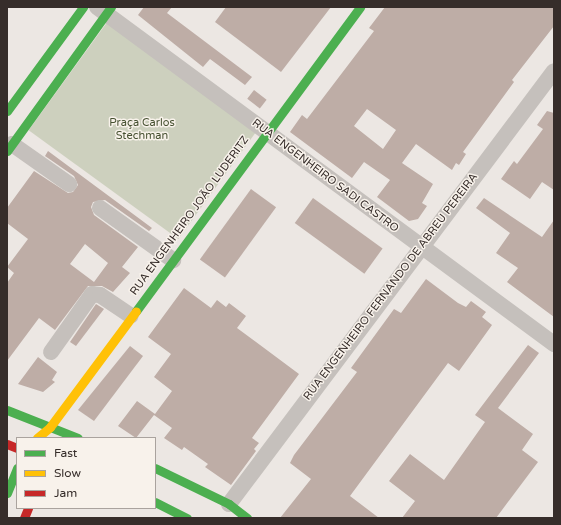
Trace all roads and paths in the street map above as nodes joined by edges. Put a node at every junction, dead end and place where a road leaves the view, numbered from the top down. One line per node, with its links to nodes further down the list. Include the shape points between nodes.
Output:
1 (83, 7): 5 (street)
2 (360, 7): 6 (street, RUA ENGENHEIRO JOÃO LUDERITZ)
3 (105, 9): 6 (street, RUA ENGENHEIRO SADI CASTRO); 7 (street)
4 (554, 71): 10 (street, RUA ENGENHEIRO FERNANDO DE ABREU PEREIRA)
5 (7, 111)
6 (266, 132): 10 (street, RUA ENGENHEIRO SADI CASTRO); 11 (street, RUA ENGENHEIRO JOÃO LUDERITZ)
7 (9, 148): 8 (street)
8 (69, 184)
9 (100, 208): 11 (street)
10 (421, 247): 13 (street, RUA ENGENHEIRO SADI CASTRO); 24 (street, RUA ENGENHEIRO FERNANDO DE ABREU PEREIRA)
11 (173, 260): 12 (street, RUA ENGENHEIRO JOÃO LUDERITZ)
12 (131, 316): 14 (street, via 100,295 92,294); 16 (street, RUA ENGENHEIRO JOÃO LUDERITZ)
13 (554, 344)
14 (51, 352)
15 (7, 410): 16 (street)
16 (50, 427): 17 (street, RUA ENGENHEIRO JOÃO LUDERITZ); 18 (street); 19 (street)
17 (38, 437)
18 (49, 437)
19 (75, 437)
20 (156, 468): 24 (street)
21 (16, 470): 22 (street)
22 (7, 493)
23 (156, 502): 25 (street)
24 (229, 504): 26 (street)
25 (187, 518)
26 (247, 518)

